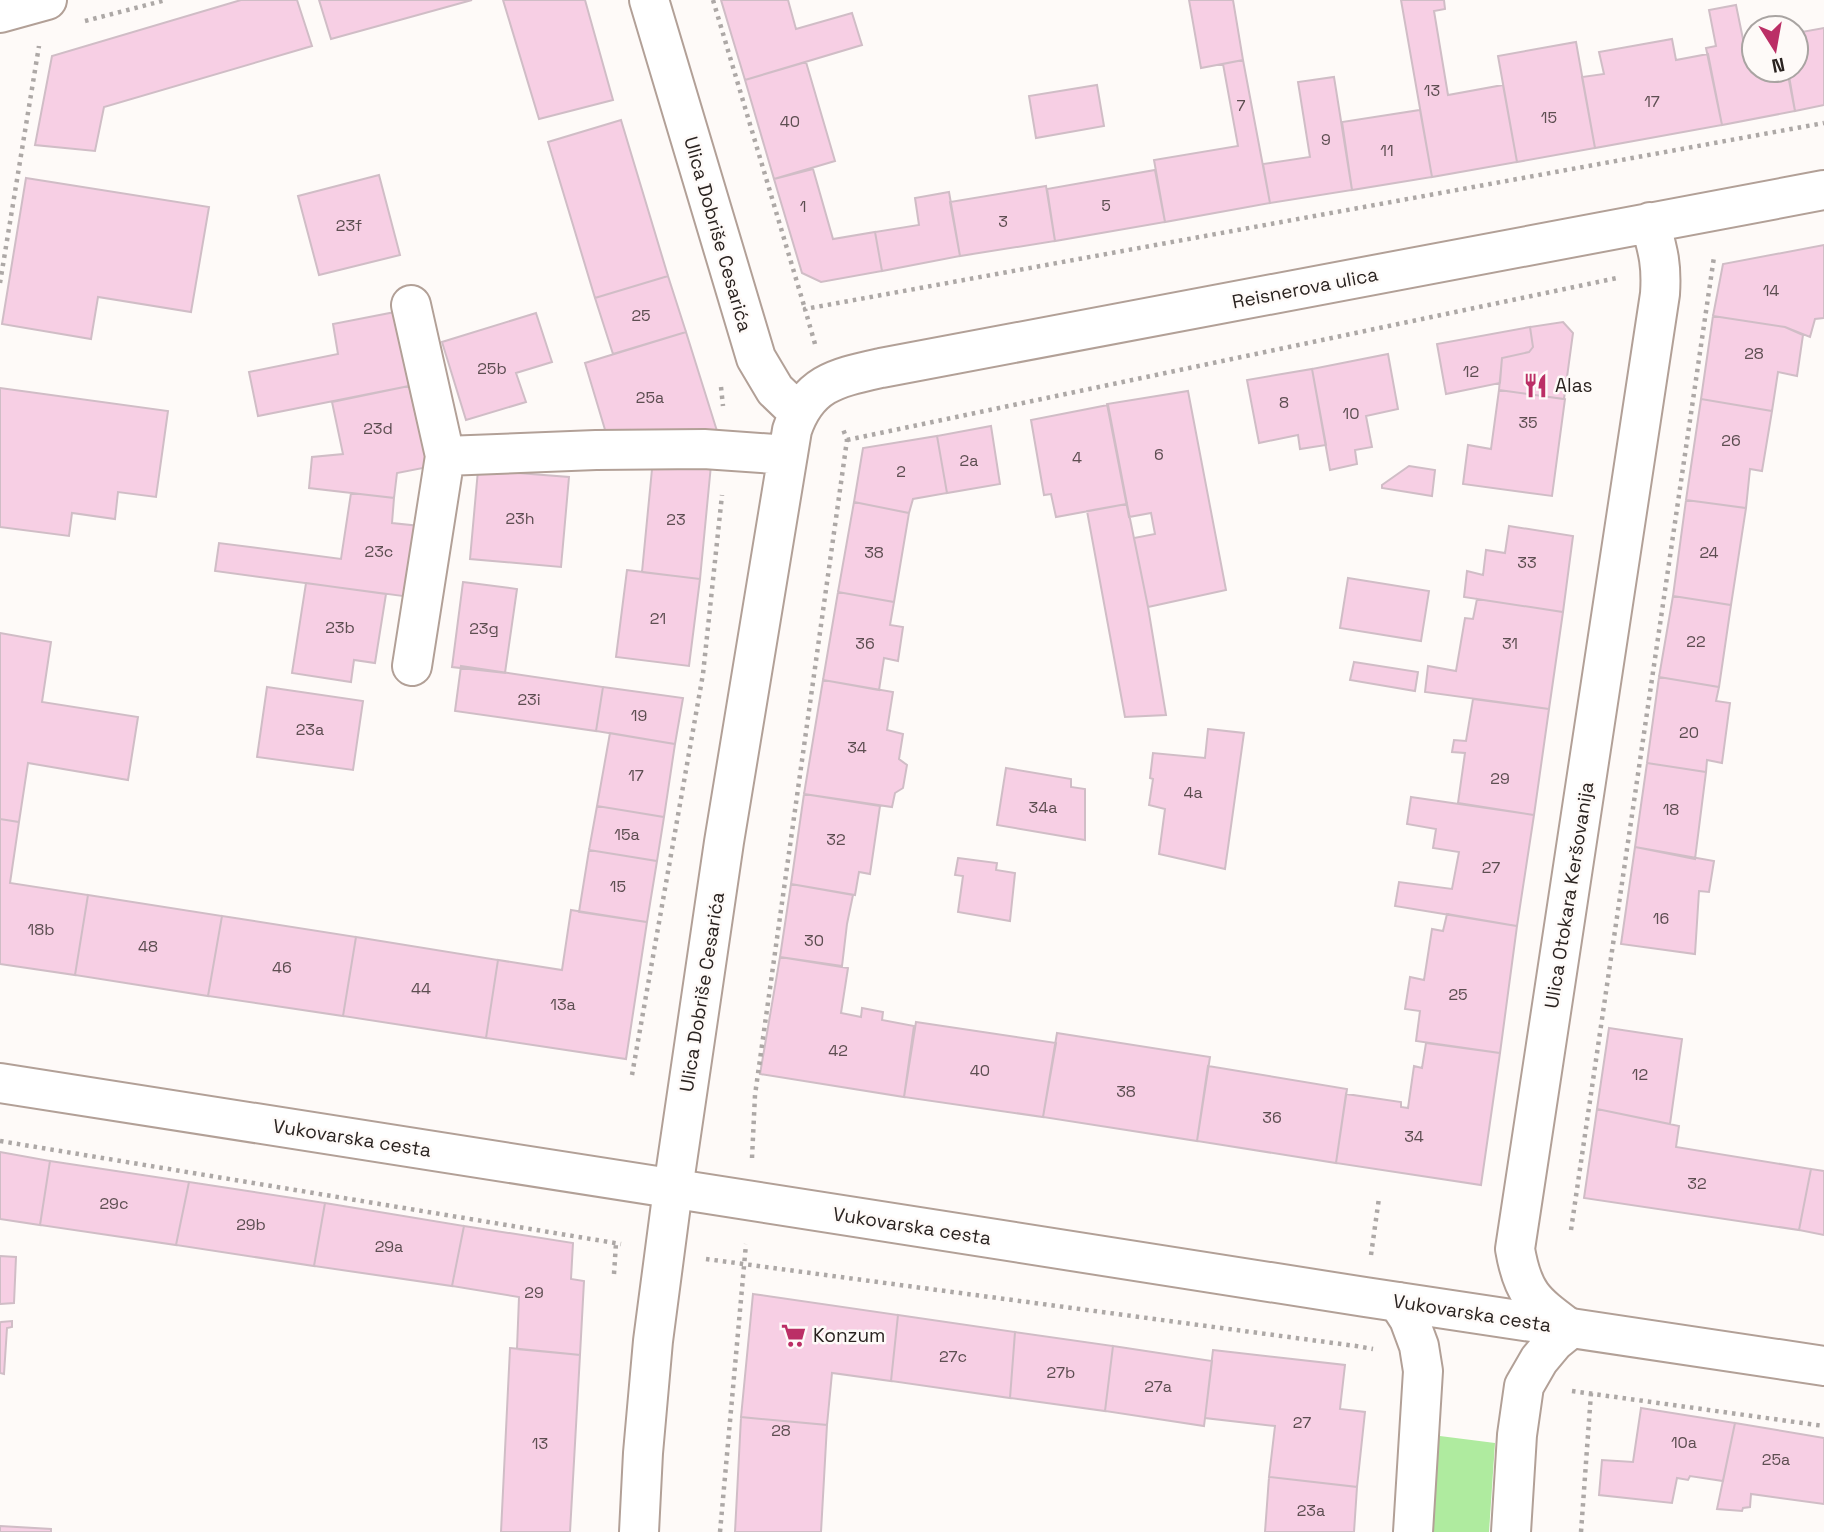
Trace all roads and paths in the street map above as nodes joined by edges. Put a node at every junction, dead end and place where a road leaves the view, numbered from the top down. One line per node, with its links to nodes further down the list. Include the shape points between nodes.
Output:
1 (47, 0): 4 (street)
2 (649, 0): 16 (street, Ulica Dobriše Cesarića, via 755,358 775,390)
3 (713, 0): 13 (path)
4 (0, 13)
5 (39, 46): 11 (path)
6 (1824, 123): 13 (path)
7 (1824, 190): 8 (street, Reisnerova ulica)
8 (1650, 222): 10 (street, Ulica Otokara Keršovanija); 15 (street, Reisnerova ulica, via 881,368)
9 (1726, 255): 27 (path, via 1714,257)
10 (1662, 270): 17 (path); 31 (street, Ulica Otokara Keršovanija, via 1515,1249 1527,1289 1540,1307)
11 (0, 283)
12 (411, 305): 20 (street)
13 (805, 309): 15 (path)
14 (720, 380): 18 (path)
15 (827, 384): 16 (street, Reisnerova ulica, via 811,394); 17 (path)
16 (799, 412): 19 (street, Ulica Dobriše Cesarića)
17 (847, 440): 26 (path, via 755,1095)
18 (727, 449): 19 (street); 20 (street); 22 (path, via 703,674)
19 (788, 455): 25 (street, Ulica Dobriše Cesarića)
20 (445, 456): 21 (street)
21 (412, 666)
22 (632, 1075)
23 (0, 1083): 25 (street, Vukovarska cesta)
24 (0, 1140): 28 (path)
25 (673, 1189): 26 (street, Vukovarska cesta); 28 (street, Ulica Dobriše Cesarića)
26 (750, 1201): 29 (path); 30 (street, Vukovarska cesta)
27 (1571, 1230)
28 (664, 1252): 29 (path); 37 (street, Ulica Dobriše Cesarića)
29 (744, 1265): 33 (path, via 1356,1346 1384,1352); 38 (path)
30 (1398, 1302): 31 (street, Vukovarska cesta); 33 (street, via 1419,1346)
31 (1570, 1329): 32 (street, Vukovarska cesta); 34 (street, via 1553,1342)
32 (1824, 1366)
33 (1423, 1371): 39 (street)
34 (1524, 1386): 35 (path); 40 (street)
35 (1591, 1393): 36 (path); 41 (path)
36 (1824, 1426)
37 (639, 1532)
38 (720, 1532)
39 (1413, 1532)
40 (1511, 1532)
41 (1581, 1532)

